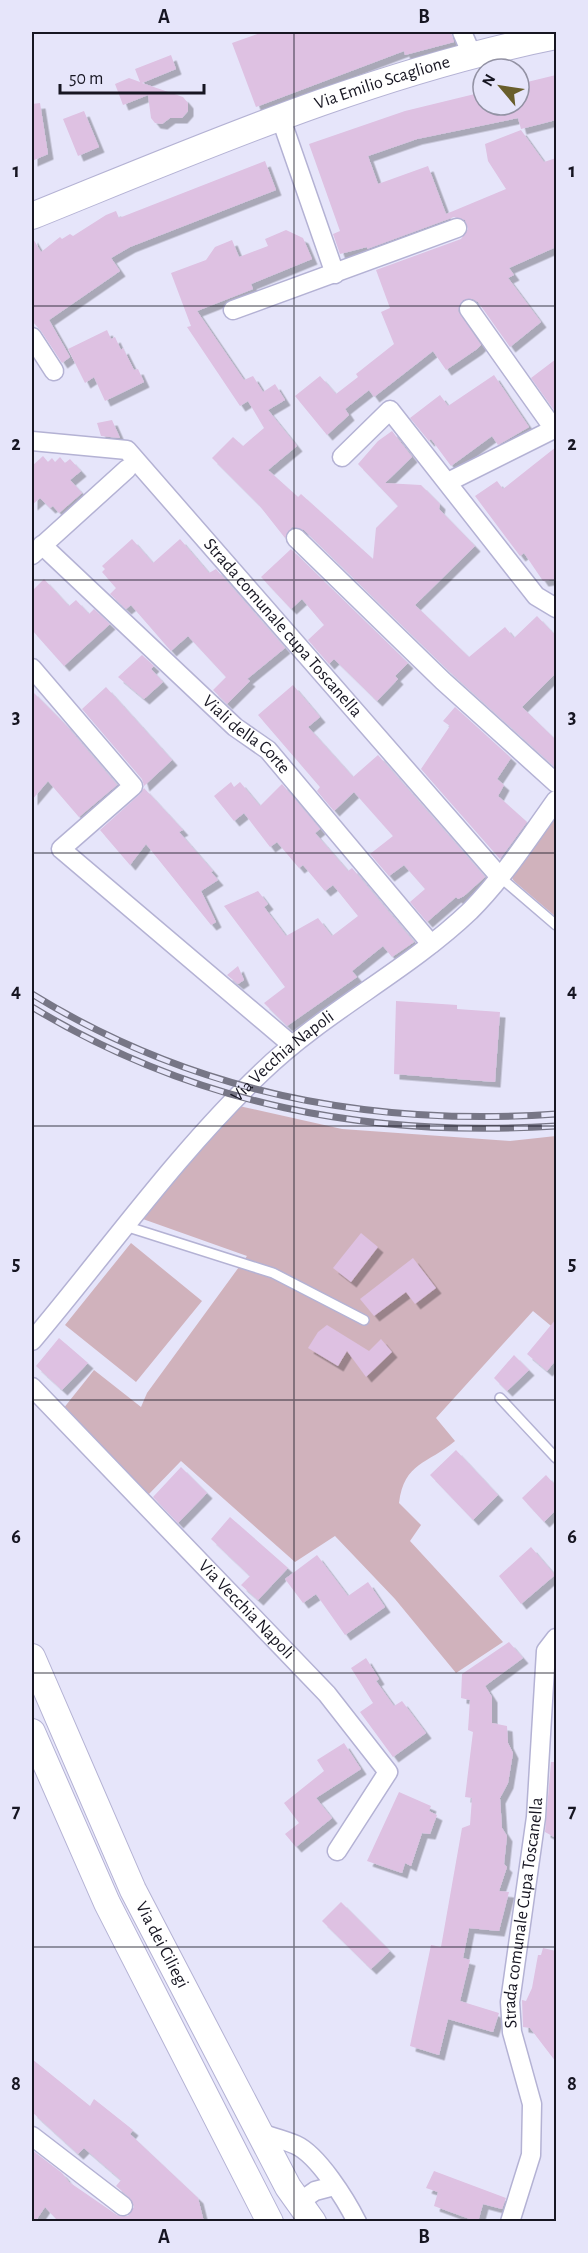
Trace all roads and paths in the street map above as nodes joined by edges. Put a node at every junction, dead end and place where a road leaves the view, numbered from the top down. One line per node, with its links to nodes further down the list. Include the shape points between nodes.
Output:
1 (462, 32): 3 (street)
2 (556, 36): 3 (main road, Via Emilio Scaglione)
3 (472, 55): 4 (main road, Via Emilio Scaglione)
4 (280, 116): 5 (main road, Via Emilio Scaglione); 7 (street)
5 (32, 216)
6 (457, 228): 7 (street)
7 (335, 274): 9 (street)
8 (469, 309): 12 (street)
9 (233, 310)
10 (32, 337): 11 (street)
11 (54, 370)
12 (555, 428): 16 (street)
13 (32, 441): 23 (street, Strada comunale cupa Toscanella, via 127,450)
14 (342, 457): 16 (street, via 390,410)
15 (127, 469): 18 (street, Viali della Corte)
16 (448, 482): 19 (street, via 536,597)
17 (296, 538): 21 (street, via 443,681)
18 (37, 550): 25 (street, Viali della Corte, via 235,727 268,750)
19 (556, 608)
20 (32, 668): 26 (street, via 134,786 61,849)
21 (556, 783)
22 (556, 800): 23 (street, Via Vecchia Napoli)
23 (500, 877): 24 (lane); 25 (street, Via Vecchia Napoli)
24 (556, 925)
25 (431, 944): 26 (street, Via Vecchia Napoli)
26 (292, 1045): 27 (street, Via Vecchia Napoli, via 215,1119)
27 (125, 1226): 28 (lane, via 273,1273); 29 (street, Via Vecchia Napoli)
28 (364, 1320)
29 (32, 1341)
30 (32, 1387): 36 (street, Via Vecchia Napoli, via 327,1694 388,1772)
31 (500, 1398): 32 (lane)
32 (556, 1458)
33 (556, 1638): 44 (street, Strada comunale Cupa Toscanella, via 546,1652 536,1817 510,2002 512,2032 532,2115 531,2155)
34 (32, 1657): 37 (main road, Via dei Ciliegi, via 133,1890)
35 (32, 1732): 42 (main road, Via dei Ciliegi, via 107,1903)
36 (337, 1851)
37 (260, 2133): 39 (street, via 298,2146); 41 (main road, Via dei Ciliegi)
38 (32, 2136): 40 (street)
39 (334, 2186): 41 (street, via 315,2191); 43 (street)
40 (123, 2206)
41 (309, 2217)
42 (270, 2222)
43 (357, 2222)
44 (510, 2222)

